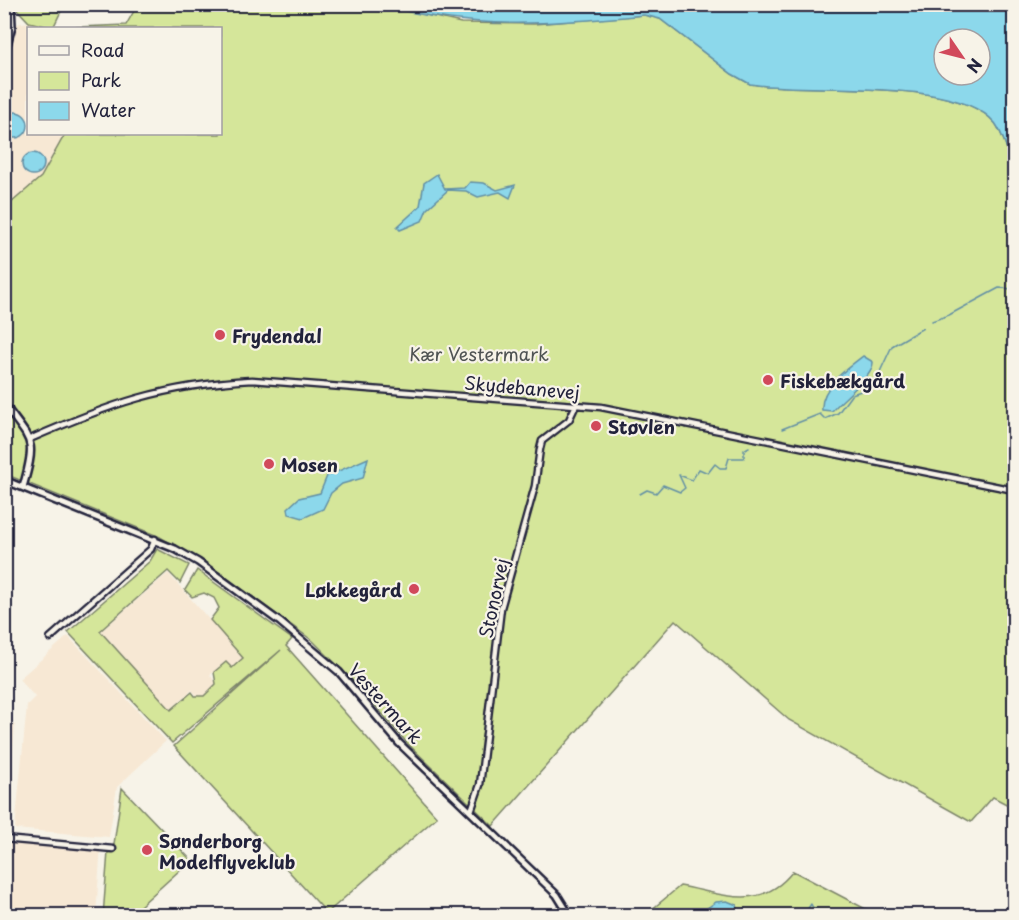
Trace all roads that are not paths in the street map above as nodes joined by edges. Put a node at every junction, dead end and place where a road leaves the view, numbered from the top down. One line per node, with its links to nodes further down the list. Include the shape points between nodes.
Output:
1 (11, 4): 2 (street, via 12,26)
2 (4, 56)
3 (4, 404): 5 (street)
4 (576, 405): 5 (street, Skydebanevej, via 263,381 220,382 135,397); 8 (street, Skydebanevej); 11 (street, Stonorvej, via 569,420 542,441 535,486 501,608 480,785)
5 (30, 440): 7 (street, via 31,459)
6 (4, 480): 7 (street, Vestermark)
7 (23, 487): 9 (street, Vestermark)
8 (1014, 490)
9 (155, 539): 10 (street, via 150,549); 11 (street, Vestermark, via 198,562 308,645 339,672 399,742)
10 (50, 638)
11 (471, 811): 14 (street, Vestermark, via 557,896)
12 (4, 839): 13 (street)
13 (113, 849)
14 (570, 915)

